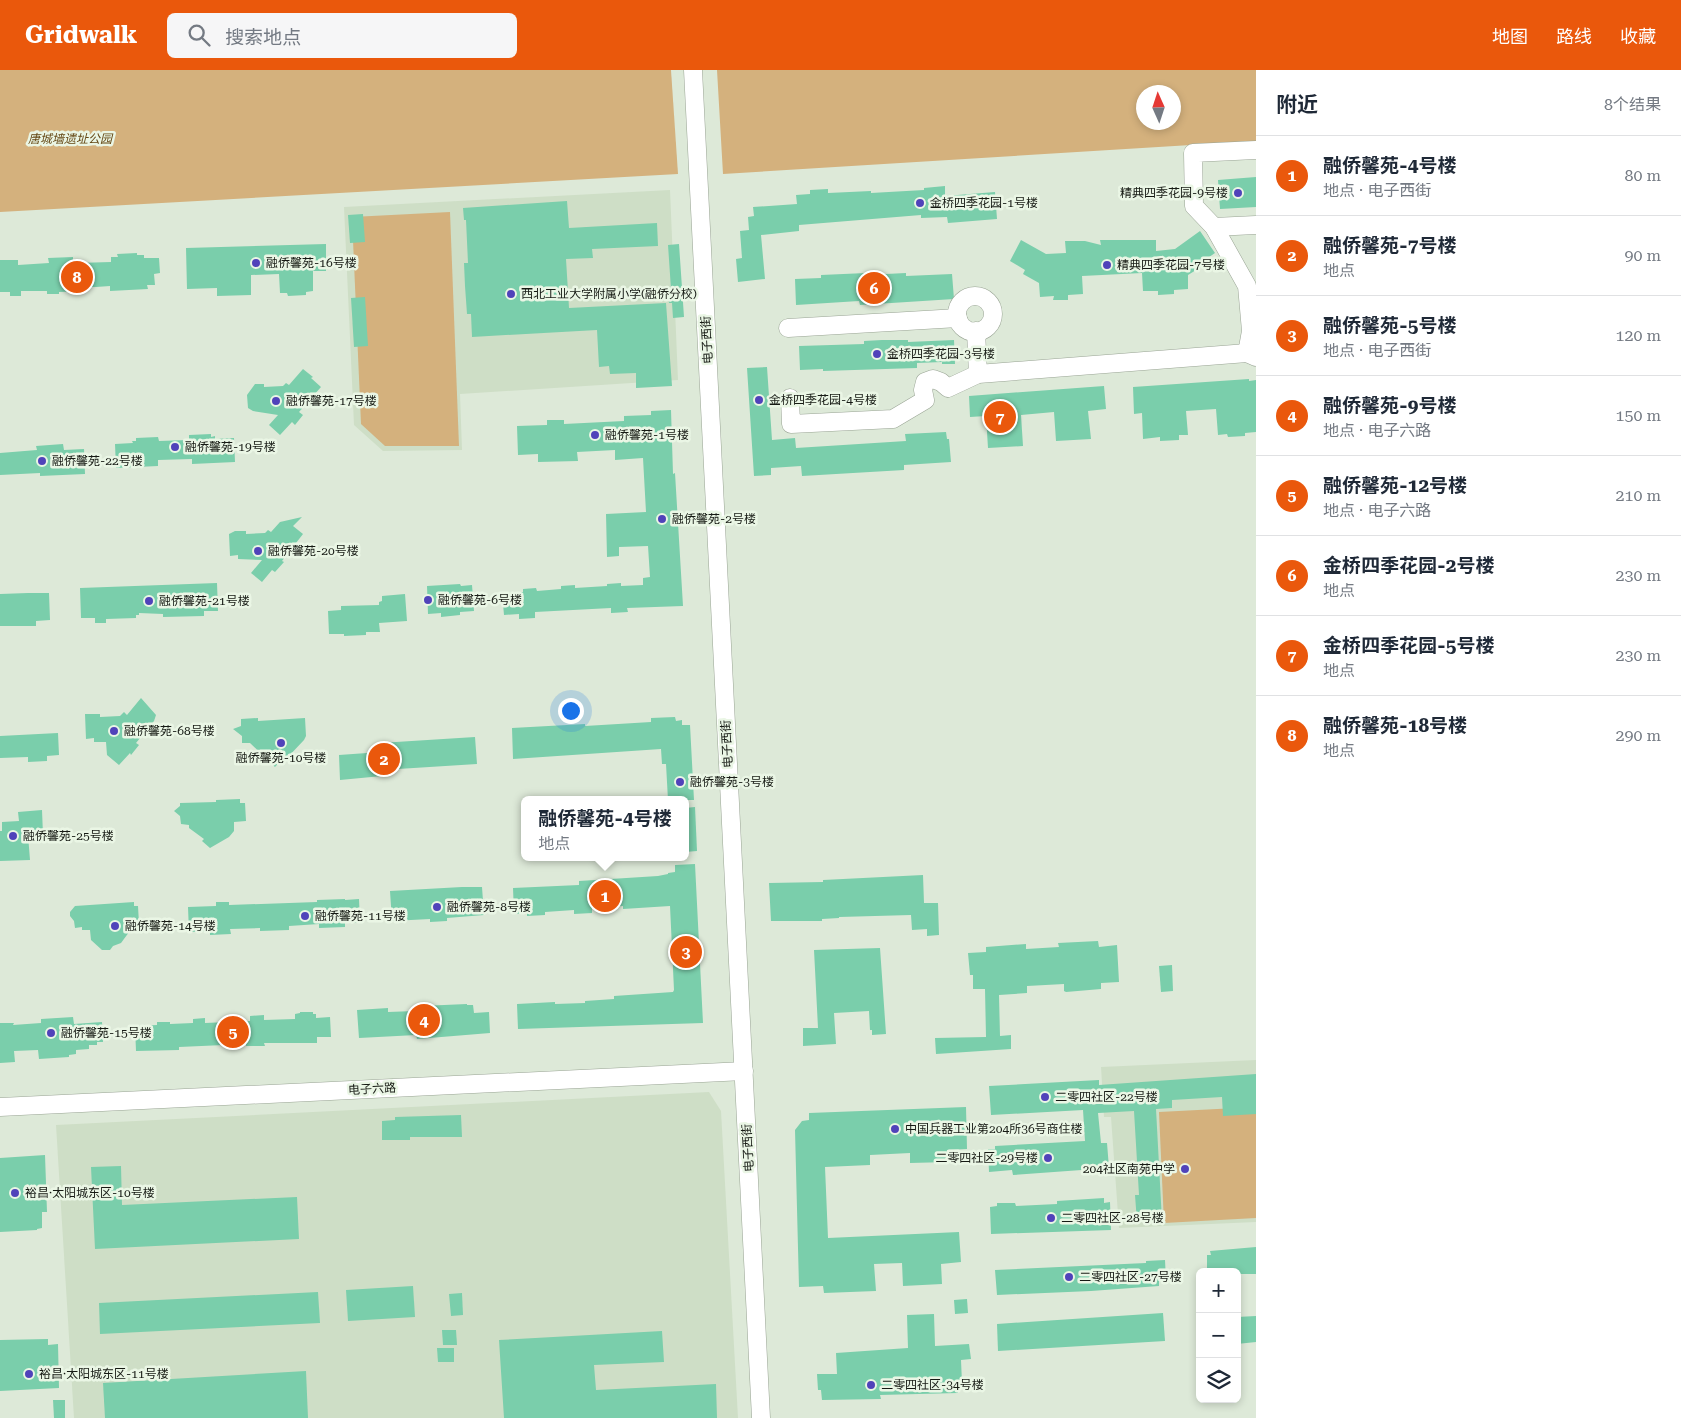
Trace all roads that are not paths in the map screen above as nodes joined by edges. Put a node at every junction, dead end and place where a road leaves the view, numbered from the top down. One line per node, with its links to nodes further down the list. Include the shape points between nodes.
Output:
1 (693, 70): 12 (street, 电子西街)
2 (1256, 150): 4 (street, via 1193,153 1194,206)
3 (1256, 225): 4 (street)
4 (1214, 227): 5 (street)
5 (1252, 286): 9 (street)
6 (958, 318): 7 (street); 8 (street, via 964,327); 8 (street, via 958,310 968,297 984,298 992,306 992,319 989,325)
7 (788, 328)
8 (976, 331): 10 (street)
9 (1252, 355): 10 (street)
10 (978, 374): 11 (street, via 948,388 933,379 925,382 925,400 893,419 791,424)
11 (790, 398)
12 (744, 1070): 13 (street, 电子六路); 14 (street, 电子西街)
13 (0, 1107)
14 (761, 1418)

